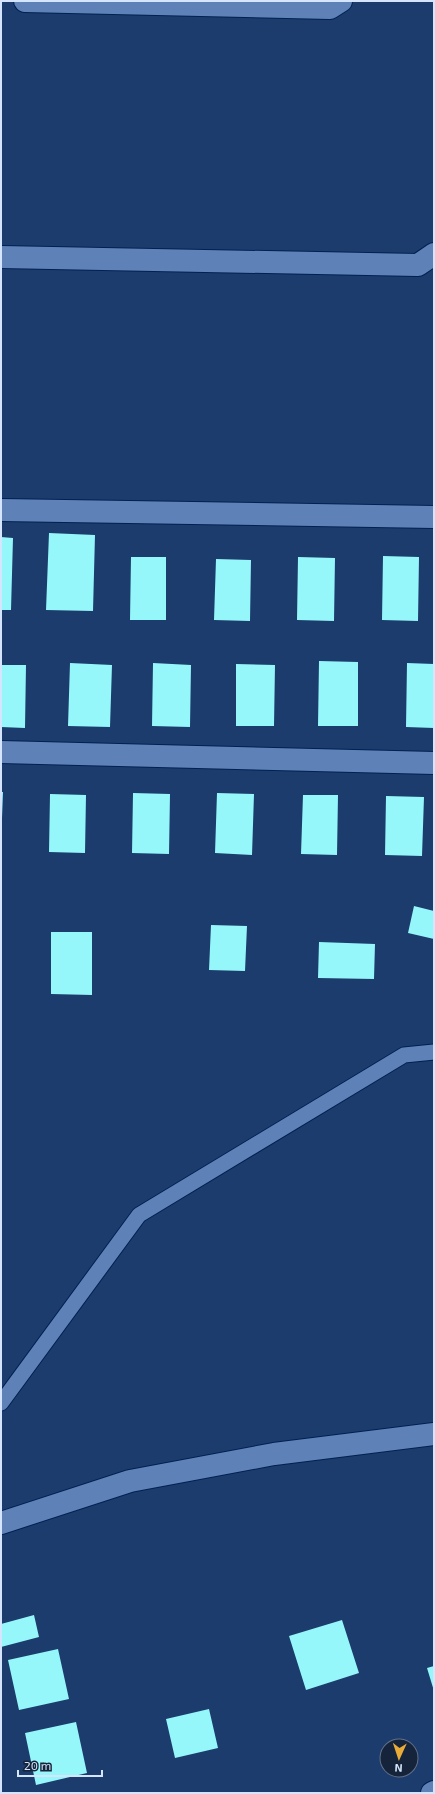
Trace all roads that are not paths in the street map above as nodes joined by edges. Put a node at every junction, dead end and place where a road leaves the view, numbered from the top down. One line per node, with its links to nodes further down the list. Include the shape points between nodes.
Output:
1 (25, 1): 2 (street, via 330,8)
2 (341, 1)
3 (434, 254): 4 (street, via 418,265)
4 (1, 257)
5 (1, 510): 6 (street)
6 (434, 517)
7 (1, 752): 8 (street)
8 (434, 763)
9 (434, 1052): 10 (lane, via 404,1055 139,1216)
10 (1, 1403)
11 (434, 1434): 12 (street, via 274,1454 130,1481)
12 (1, 1523)

